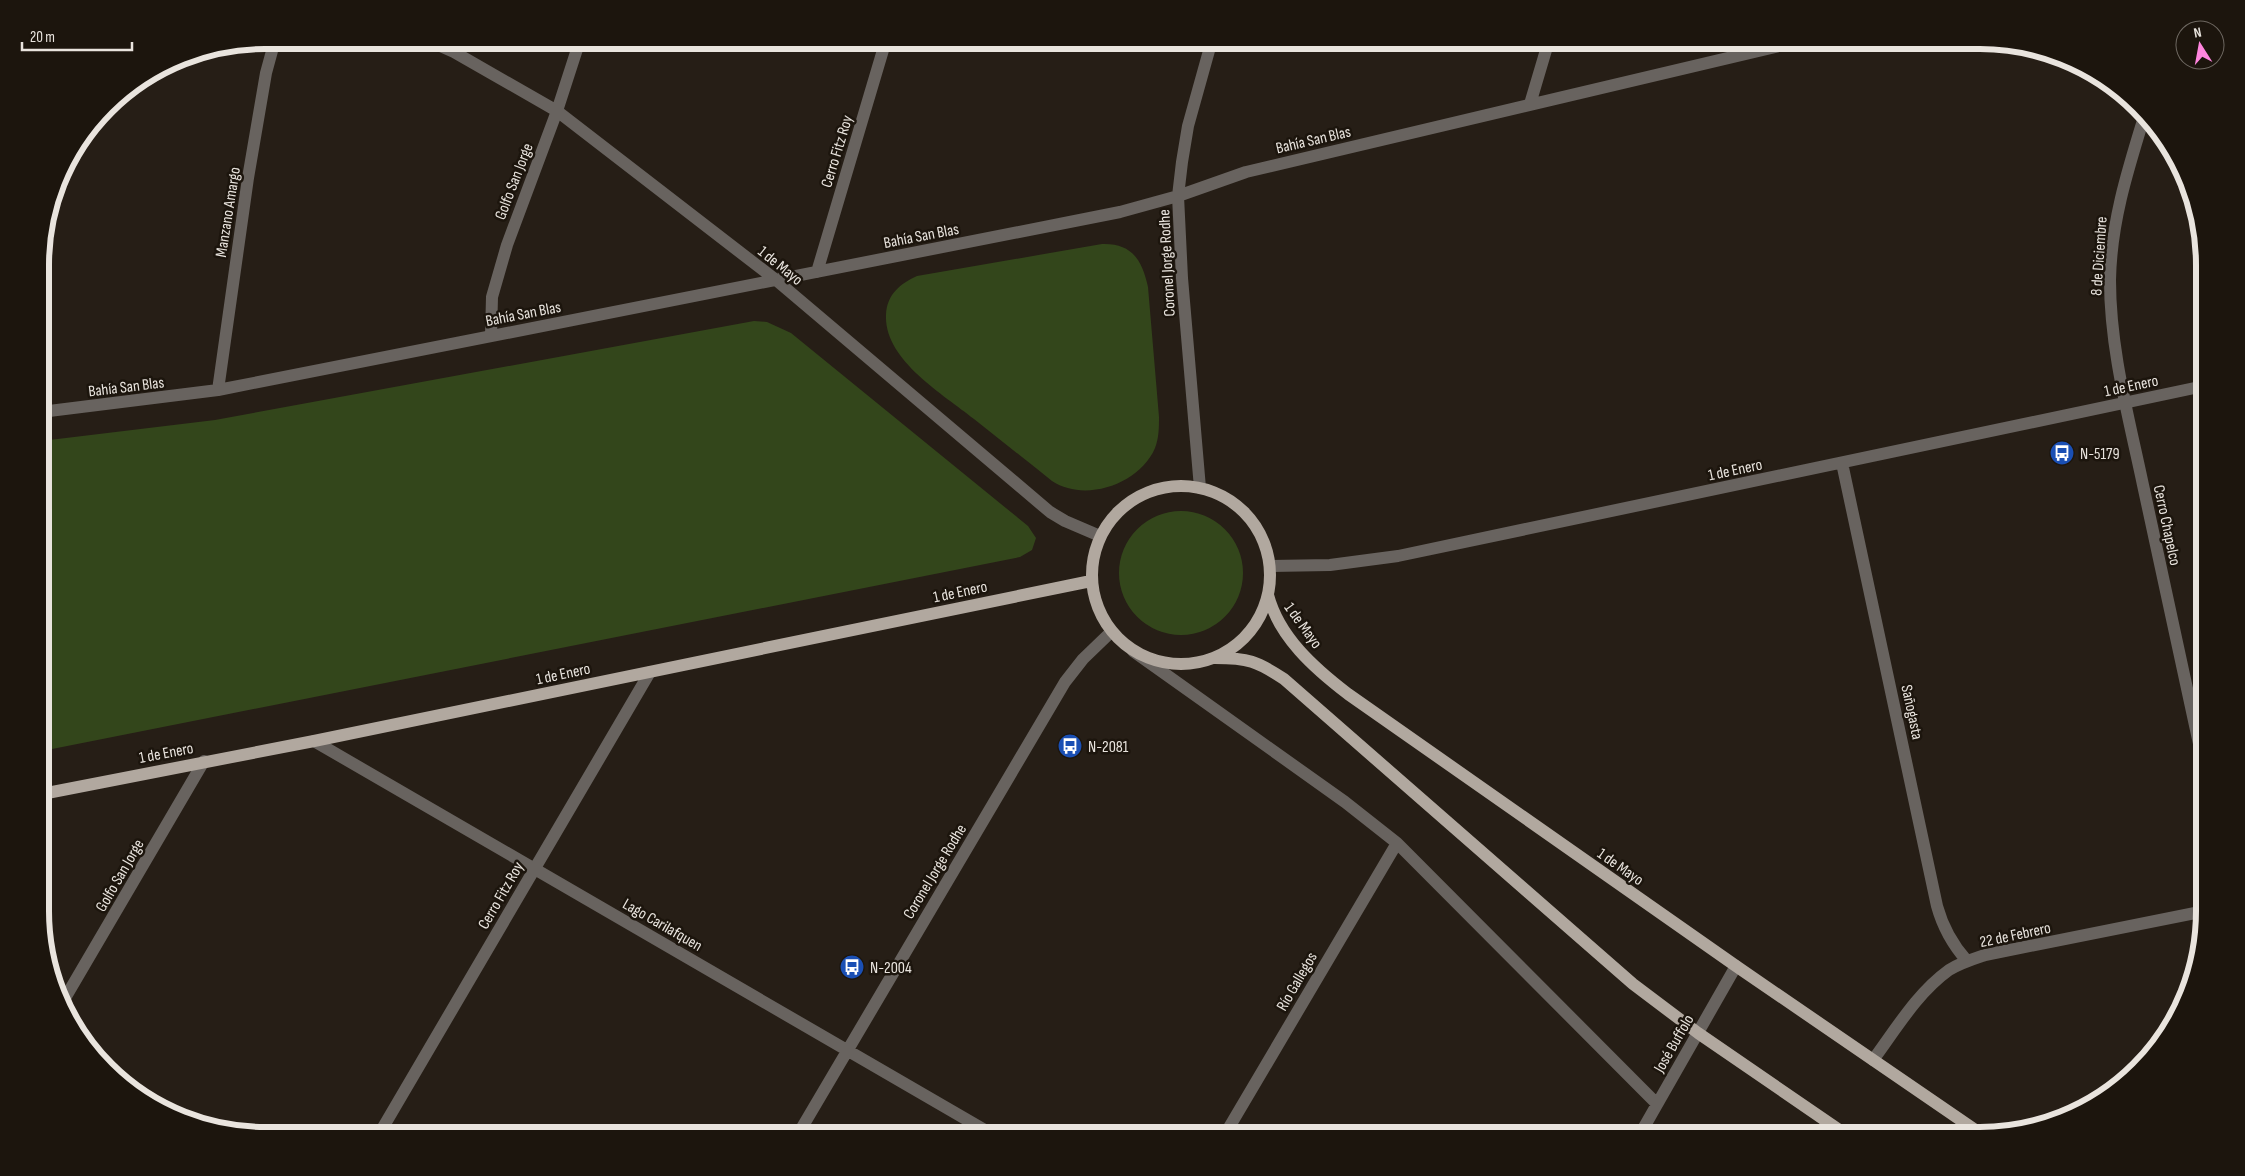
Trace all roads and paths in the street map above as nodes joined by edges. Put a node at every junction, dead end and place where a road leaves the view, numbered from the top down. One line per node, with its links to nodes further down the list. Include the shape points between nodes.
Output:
1 (273, 49): 16 (street, Manzano Amargo, via 248,178)
2 (447, 49): 9 (street, 1 de Mayo)
3 (577, 49): 9 (street, Golfo San Jorge)
4 (883, 49): 12 (street, Cerro Fitz Roy)
5 (1209, 49): 11 (street, Coronel Jorge Rodhe, via 1188,126)
6 (1546, 49): 8 (street)
7 (1766, 49): 8 (street, Bahía San Blas)
8 (1530, 104): 11 (street, Bahía San Blas, via 1246,172)
9 (557, 111): 13 (street, 1 de Mayo); 14 (street, Golfo San Jorge, via 507,245 492,297)
10 (2143, 122): 17 (street, 8 de Diciembre, via 2120,199 2110,280 2112,318)
11 (1178, 196): 12 (street, Bahía San Blas, via 1120,212); 20 (street, Coronel Jorge Rodhe)
12 (817, 272): 13 (street, Bahía San Blas)
13 (776, 280): 14 (street, Bahía San Blas); 21 (street, 1 de Mayo, via 1044,507 1065,521)
14 (491, 336): 16 (street, Bahía San Blas)
15 (2196, 388): 17 (street, 1 de Enero)
16 (218, 390): 18 (street, Bahía San Blas)
17 (2126, 403): 19 (street, 1 de Enero); 29 (street, Cerro Chapelco)
18 (49, 411)
19 (1842, 463): 22 (street, 1 de Enero, via 1398,556 1345,564); 36 (street, Sañogasta, via 1937,906 1952,944)
20 (1200, 488): 21 (main road, via 1173,486 1149,491 1128,502 1110,519); 22 (main road, via 1227,497 1248,516 1263,539)
21 (1100, 536): 23 (main road, via 1093,556)
22 (1270, 566): 24 (main road)
23 (1091, 581): 25 (main road, via 1097,608); 28 (main road, 1 de Enero)
24 (1268, 595): 27 (main road, via 1258,621 1239,643); 37 (main road, 1 de Mayo, via 1280,625 1327,678)
25 (1111, 632): 26 (main road); 40 (street, Coronel Jorge Rodhe, via 1065,682)
26 (1133, 651): 27 (main road, via 1159,662 1187,665); 33 (street, via 1345,802)
27 (1215, 658): 39 (main road, via 1254,661 1284,679 1633,984)
28 (650, 672): 30 (main road, 1 de Enero); 34 (street, Cerro Fitz Roy)
29 (2196, 729)
30 (314, 741): 31 (main road, 1 de Enero); 34 (street, Lago Carilafquen)
31 (204, 761): 32 (main road, 1 de Enero); 38 (street, Golfo San Jorge)
32 (49, 793)
33 (1397, 843): 42 (street); 46 (street, Río Gallegos)
34 (534, 868): 40 (street, Lago Carilafquen); 43 (street, Cerro Fitz Roy)
35 (2196, 914): 36 (street, 22 de Febrero)
36 (1968, 961): 41 (street, 22 de Febrero, via 1950,970 1916,1001)
37 (1736, 966): 39 (street, José Buffolo); 41 (main road, 1 de Mayo)
38 (66, 996)
39 (1698, 1034): 42 (street, José Buffolo); 48 (main road)
40 (848, 1050): 44 (street, Coronel Jorge Rodhe); 45 (street, Lago Carilafquen)
41 (1873, 1060): 49 (main road, 1 de Mayo)
42 (1657, 1104): 47 (street, José Buffolo)
43 (383, 1127)
44 (802, 1127)
45 (980, 1127)
46 (1229, 1127)
47 (1644, 1127)
48 (1835, 1127)
49 (1971, 1127)

